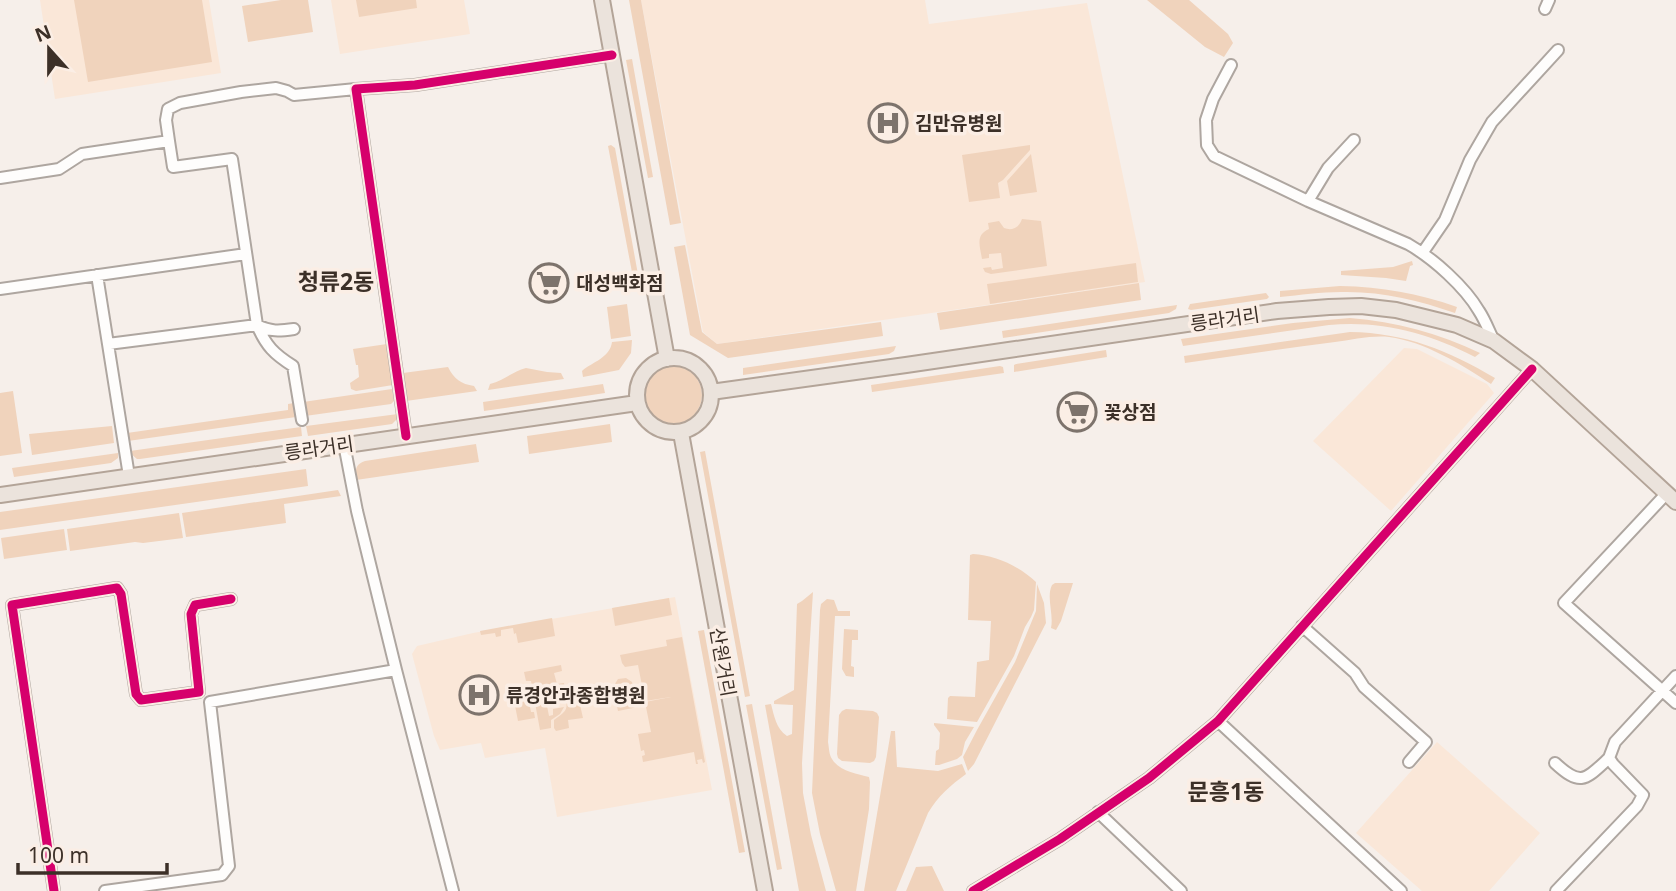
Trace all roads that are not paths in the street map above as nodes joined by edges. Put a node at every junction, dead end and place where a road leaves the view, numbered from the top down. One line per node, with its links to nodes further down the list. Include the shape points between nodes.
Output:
1 (602, 0): 3 (main road)
2 (1558, 50): 10 (street, via 1492,122 1445,220)
3 (612, 55): 5 (street, via 415,85); 18 (main road)
4 (1231, 65): 9 (street, via 1206,120 1206,145 1214,156)
5 (356, 89): 7 (street, via 294,95 276,88 180,103 167,109); 24 (street)
6 (1354, 140): 9 (street, via 1328,168)
7 (169, 141): 8 (street, via 82,153 59,169); 11 (street, via 173,167 232,159)
8 (0, 178)
9 (1308, 201): 10 (street)
10 (1423, 252): 16 (street, via 1479,310)
11 (246, 254): 12 (street); 14 (street)
12 (97, 275): 13 (street); 17 (street)
13 (0, 289)
14 (257, 326): 15 (street, via 275,331); 17 (street); 22 (street, via 274,354 293,366)
15 (294, 329)
16 (1493, 341): 19 (main road, 릉라거리); 20 (main road, 릉라거리, via 1457,325 1396,310 1329,307)
17 (108, 344): 26 (street)
18 (667, 359): 20 (main road, via 697,366); 21 (main road, via 645,372 636,392)
19 (1532, 369): 28 (main road, 릉라거리); 30 (street)
20 (712, 392): 23 (main road, via 703,420)
21 (637, 403): 23 (main road, via 649,424); 24 (main road, 릉라거리)
22 (302, 420)
23 (681, 432): 45 (main road, 산원거리)
24 (406, 436): 25 (main road, 릉라거리)
25 (344, 444): 26 (main road, 릉라거리); 31 (street)
26 (129, 476): 27 (main road, 릉라거리)
27 (0, 495)
28 (1671, 497): 33 (street, via 1564,603)
29 (232, 599): 34 (street, via 195,605 191,614)
30 (1302, 626): 37 (street); 39 (street, via 1426,742)
31 (396, 670): 35 (street); 44 (street)
32 (1676, 676): 33 (street)
33 (1661, 690): 36 (street); 38 (street, via 1615,742)
34 (199, 692): 35 (street); 42 (street, via 141,700 136,694 117,588 12,604)
35 (210, 702): 43 (street, via 229,866 222,875)
36 (1676, 703)
37 (1218, 721): 41 (street); 48 (street)
38 (1609, 758): 40 (street, via 1588,777 1580,778); 49 (street, via 1643,795)
39 (1409, 762)
40 (1555, 763)
41 (1098, 813): 46 (street); 47 (street)
42 (54, 891)
43 (106, 891)
44 (453, 891)
45 (765, 891)
46 (973, 891)
47 (1181, 891)
48 (1401, 891)
49 (1556, 891)

